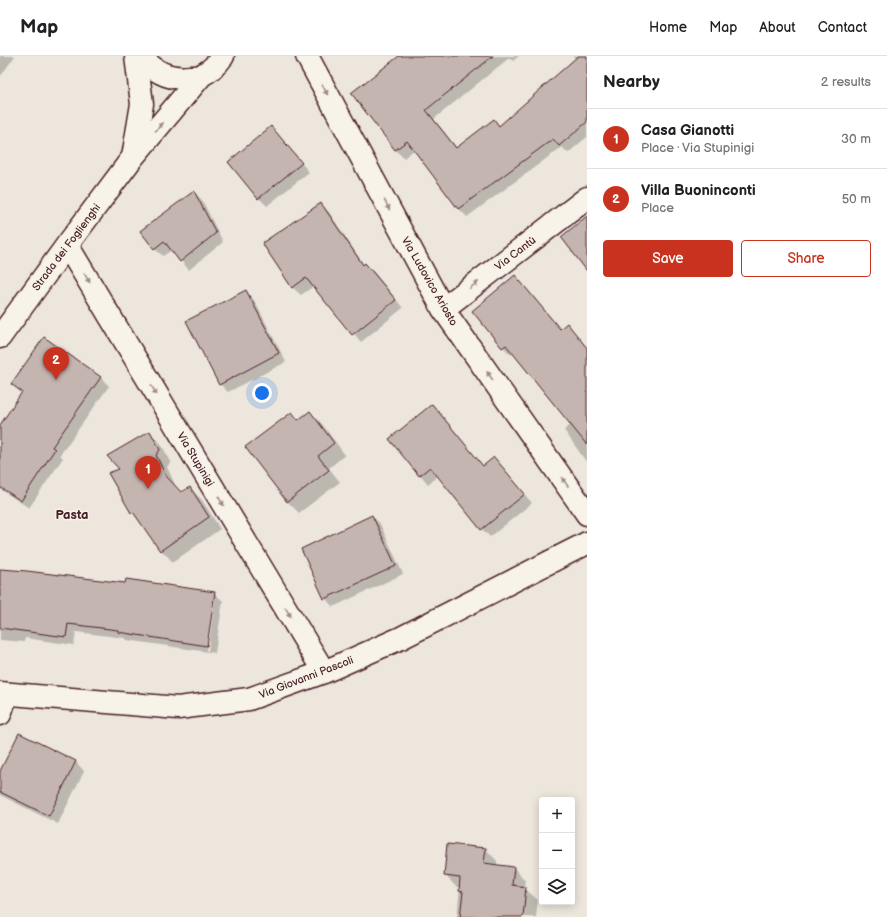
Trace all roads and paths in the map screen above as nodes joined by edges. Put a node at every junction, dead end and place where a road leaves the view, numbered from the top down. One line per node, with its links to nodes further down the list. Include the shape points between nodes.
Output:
1 (136, 56): 6 (street, Strada dei Foglienghi, via 142,104)
2 (141, 56): 5 (street, via 148,65 165,75 180,78)
3 (223, 56): 5 (street, Strada dei Foglienghi)
4 (307, 56): 9 (street, Via Ludovico Ariosto, one-way to 9)
5 (201, 76): 6 (street, Strada dei Foglienghi, one-way to 5)
6 (133, 157): 8 (street, Strada dei Foglienghi)
7 (587, 198): 9 (street, Via Cantù, one-way to 7)
8 (67, 245): 10 (street, Strada dei Foglienghi); 13 (street, Via Stupinigi, one-way to 13)
9 (443, 308): 11 (street, Via Ludovico Ariosto, one-way to 9)
10 (0, 337)
11 (587, 514)
12 (587, 543): 13 (street, Via Giovanni Pascoli, via 401,638)
13 (324, 672): 14 (street, Via Giovanni Pascoli, via 249,699 178,708)
14 (4, 693): 15 (street)
15 (0, 714)

